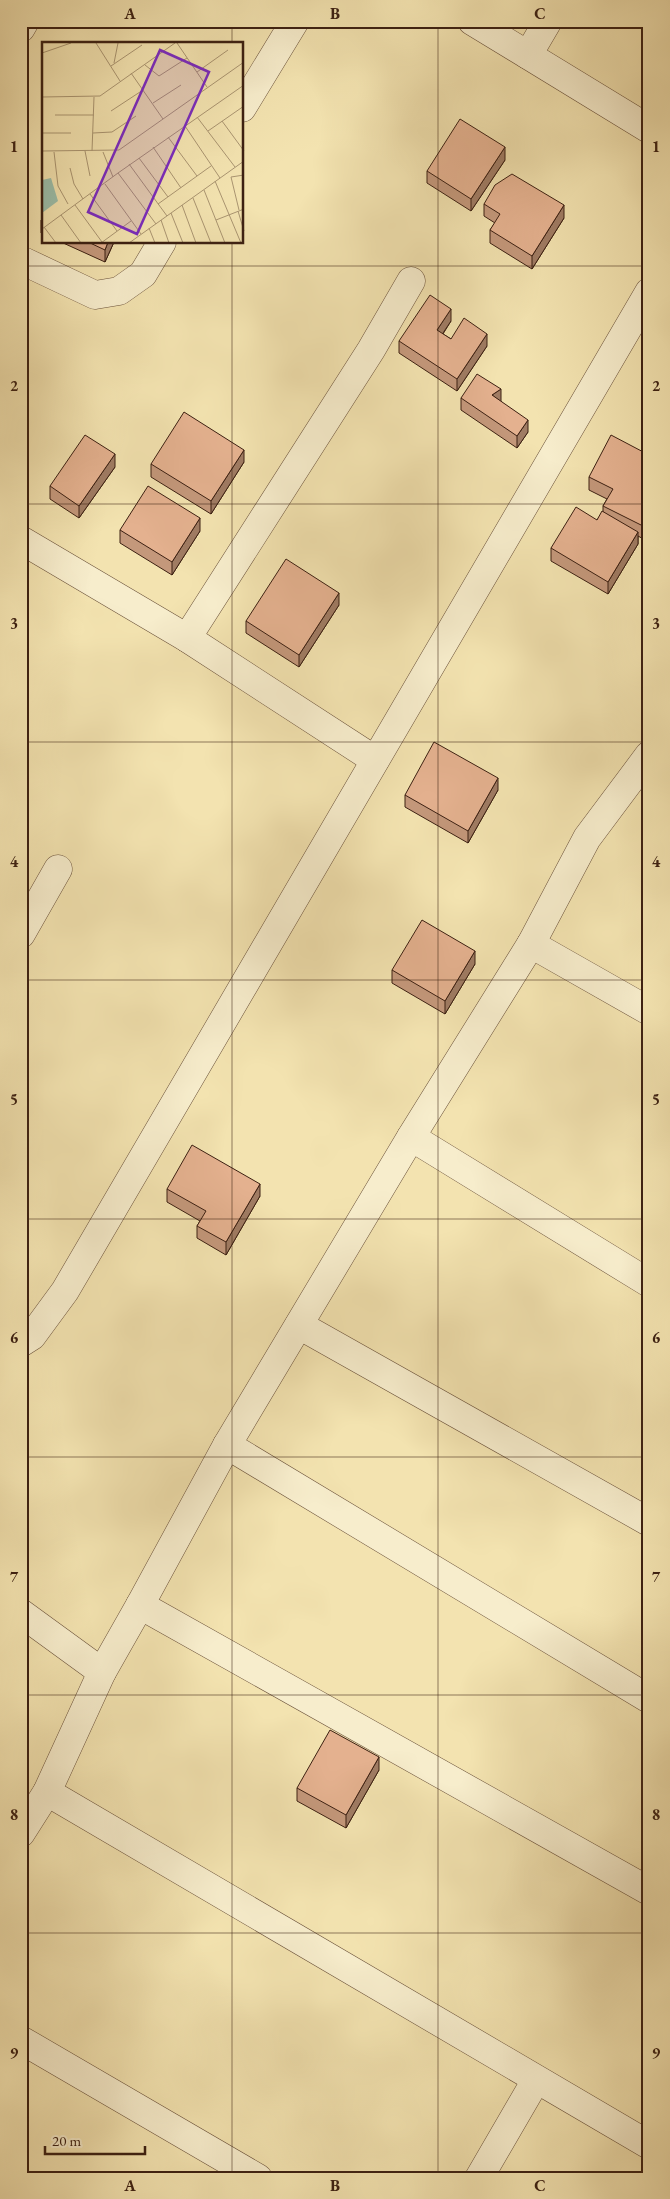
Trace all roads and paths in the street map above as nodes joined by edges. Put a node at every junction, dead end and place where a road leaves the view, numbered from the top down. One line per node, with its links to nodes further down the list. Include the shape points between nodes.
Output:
1 (25, 21): 5 (street)
2 (296, 21): 7 (street)
3 (472, 21): 6 (street)
4 (548, 21): 6 (street)
5 (21, 28)
6 (528, 55): 8 (street)
7 (244, 105)
8 (649, 129)
9 (161, 244): 10 (street, via 143,274 119,291 95,295)
10 (21, 260)
11 (411, 281): 14 (street, via 371,350)
12 (649, 292): 16 (street)
13 (21, 540): 14 (street)
14 (187, 638): 16 (street)
15 (649, 754): 19 (street, via 587,838)
16 (375, 760): 24 (street, via 65,1291 32,1336)
17 (58, 869): 18 (street)
18 (21, 934)
19 (531, 944): 20 (street); 21 (street)
20 (649, 1011)
21 (411, 1137): 22 (street); 23 (street)
22 (649, 1283)
23 (299, 1324): 25 (street); 26 (street)
24 (21, 1343)
25 (227, 1445): 27 (street); 30 (street)
26 (649, 1522)
27 (140, 1604): 29 (street); 33 (street)
28 (21, 1613): 29 (street)
29 (102, 1672): 31 (street)
30 (649, 1699)
31 (47, 1792): 32 (street); 35 (street)
32 (21, 1832)
33 (649, 1891)
34 (21, 2040): 37 (street)
35 (536, 2080): 36 (street); 38 (street)
36 (649, 2145)
37 (258, 2178)
38 (479, 2178)

